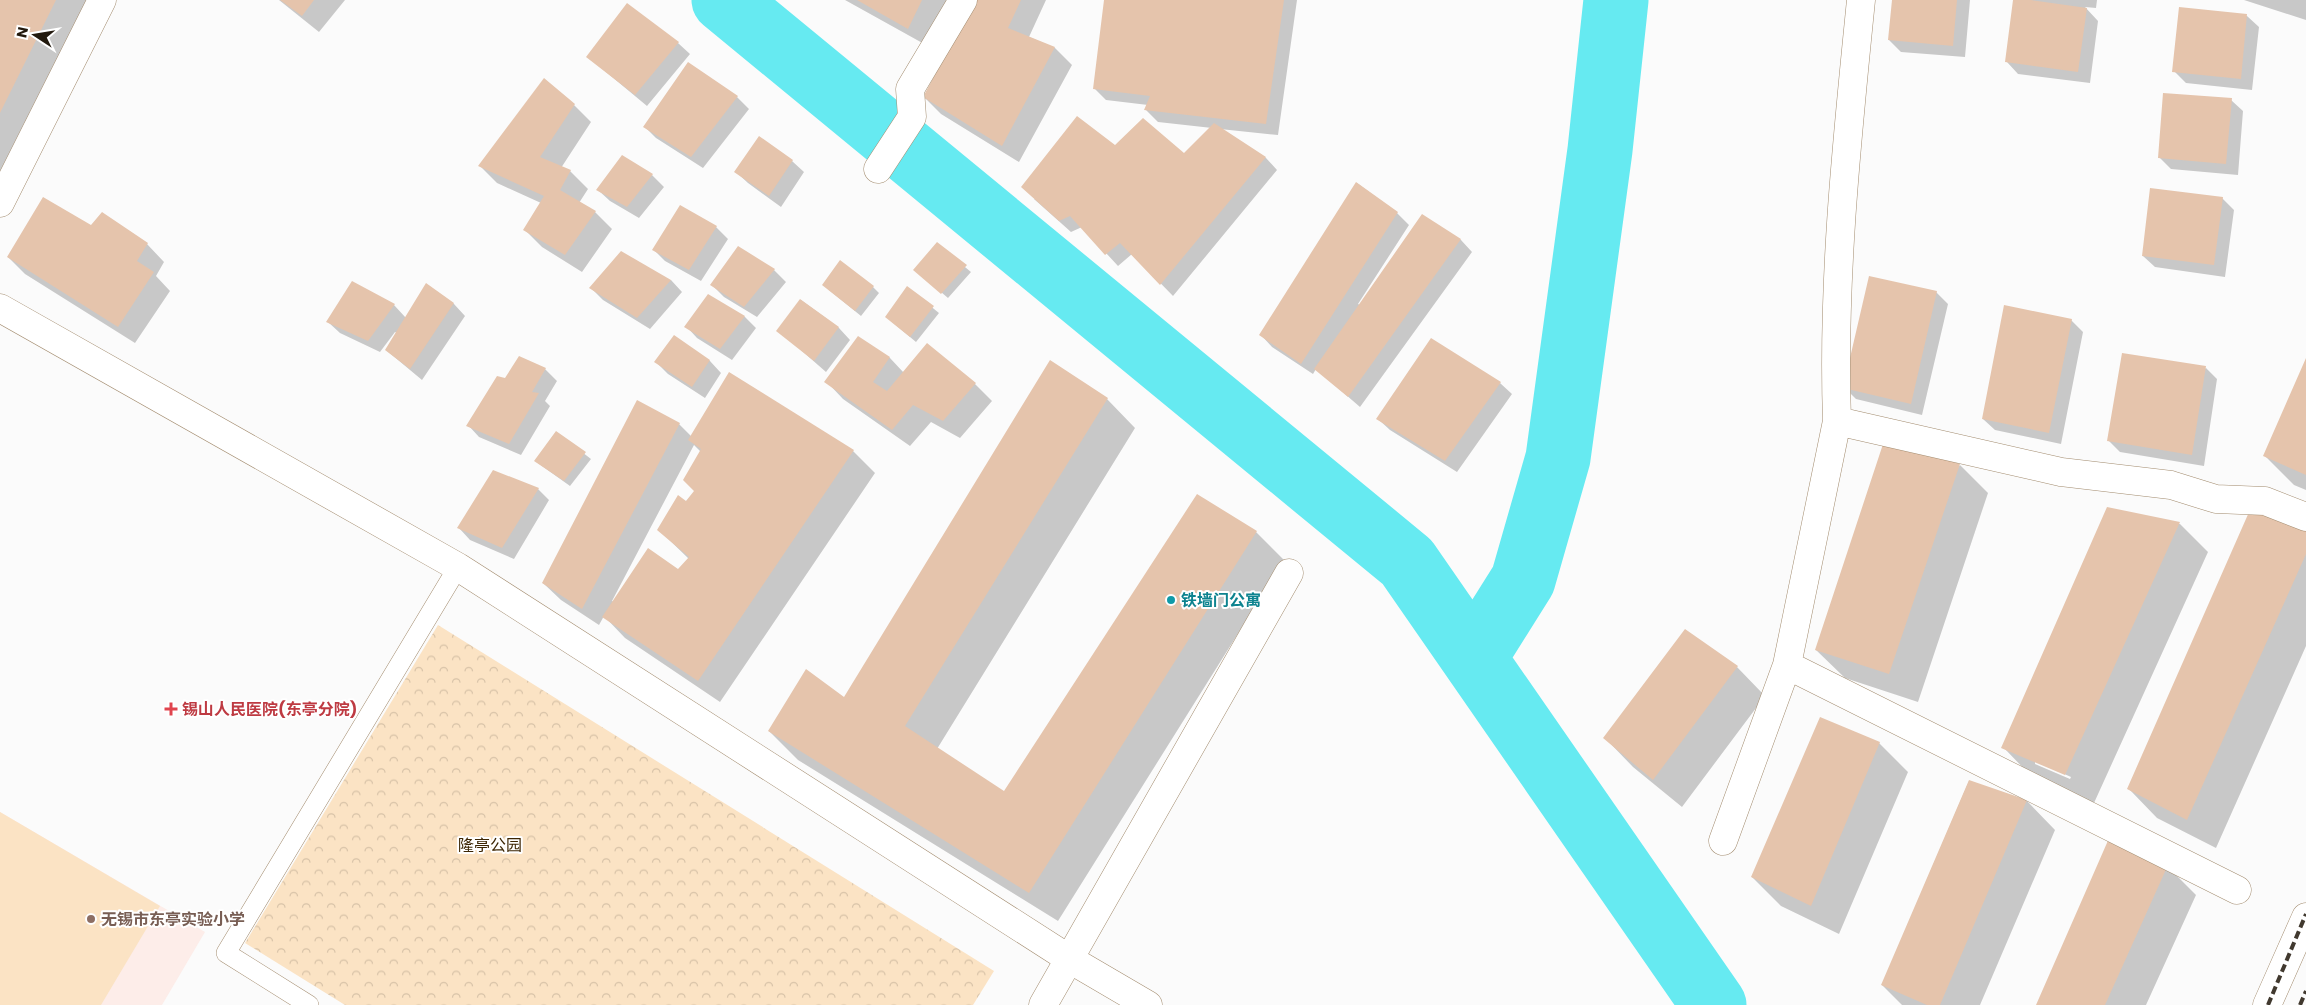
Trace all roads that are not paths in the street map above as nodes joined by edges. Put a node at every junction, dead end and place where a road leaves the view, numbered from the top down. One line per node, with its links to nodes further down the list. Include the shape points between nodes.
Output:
1 (102, 0): 5 (street)
2 (964, 0): 4 (street, via 910,89 912,117)
3 (1861, 0): 7 (street, via 1842,197)
4 (878, 169)
5 (0, 203)
6 (0, 308): 9 (street)
7 (1837, 421): 8 (street, via 2061,472 2171,485 2216,499 2266,501); 11 (street)
8 (2306, 517)
9 (458, 566): 15 (street); 16 (lane, via 226,953)
10 (1289, 573): 15 (street)
11 (1787, 665): 12 (street); 13 (street)
12 (1723, 841)
13 (2237, 890)
14 (2306, 917): 19 (street)
15 (1071, 960): 17 (street); 18 (street)
16 (309, 1005)
17 (1043, 1005)
18 (1148, 1005)
19 (2267, 1005)

